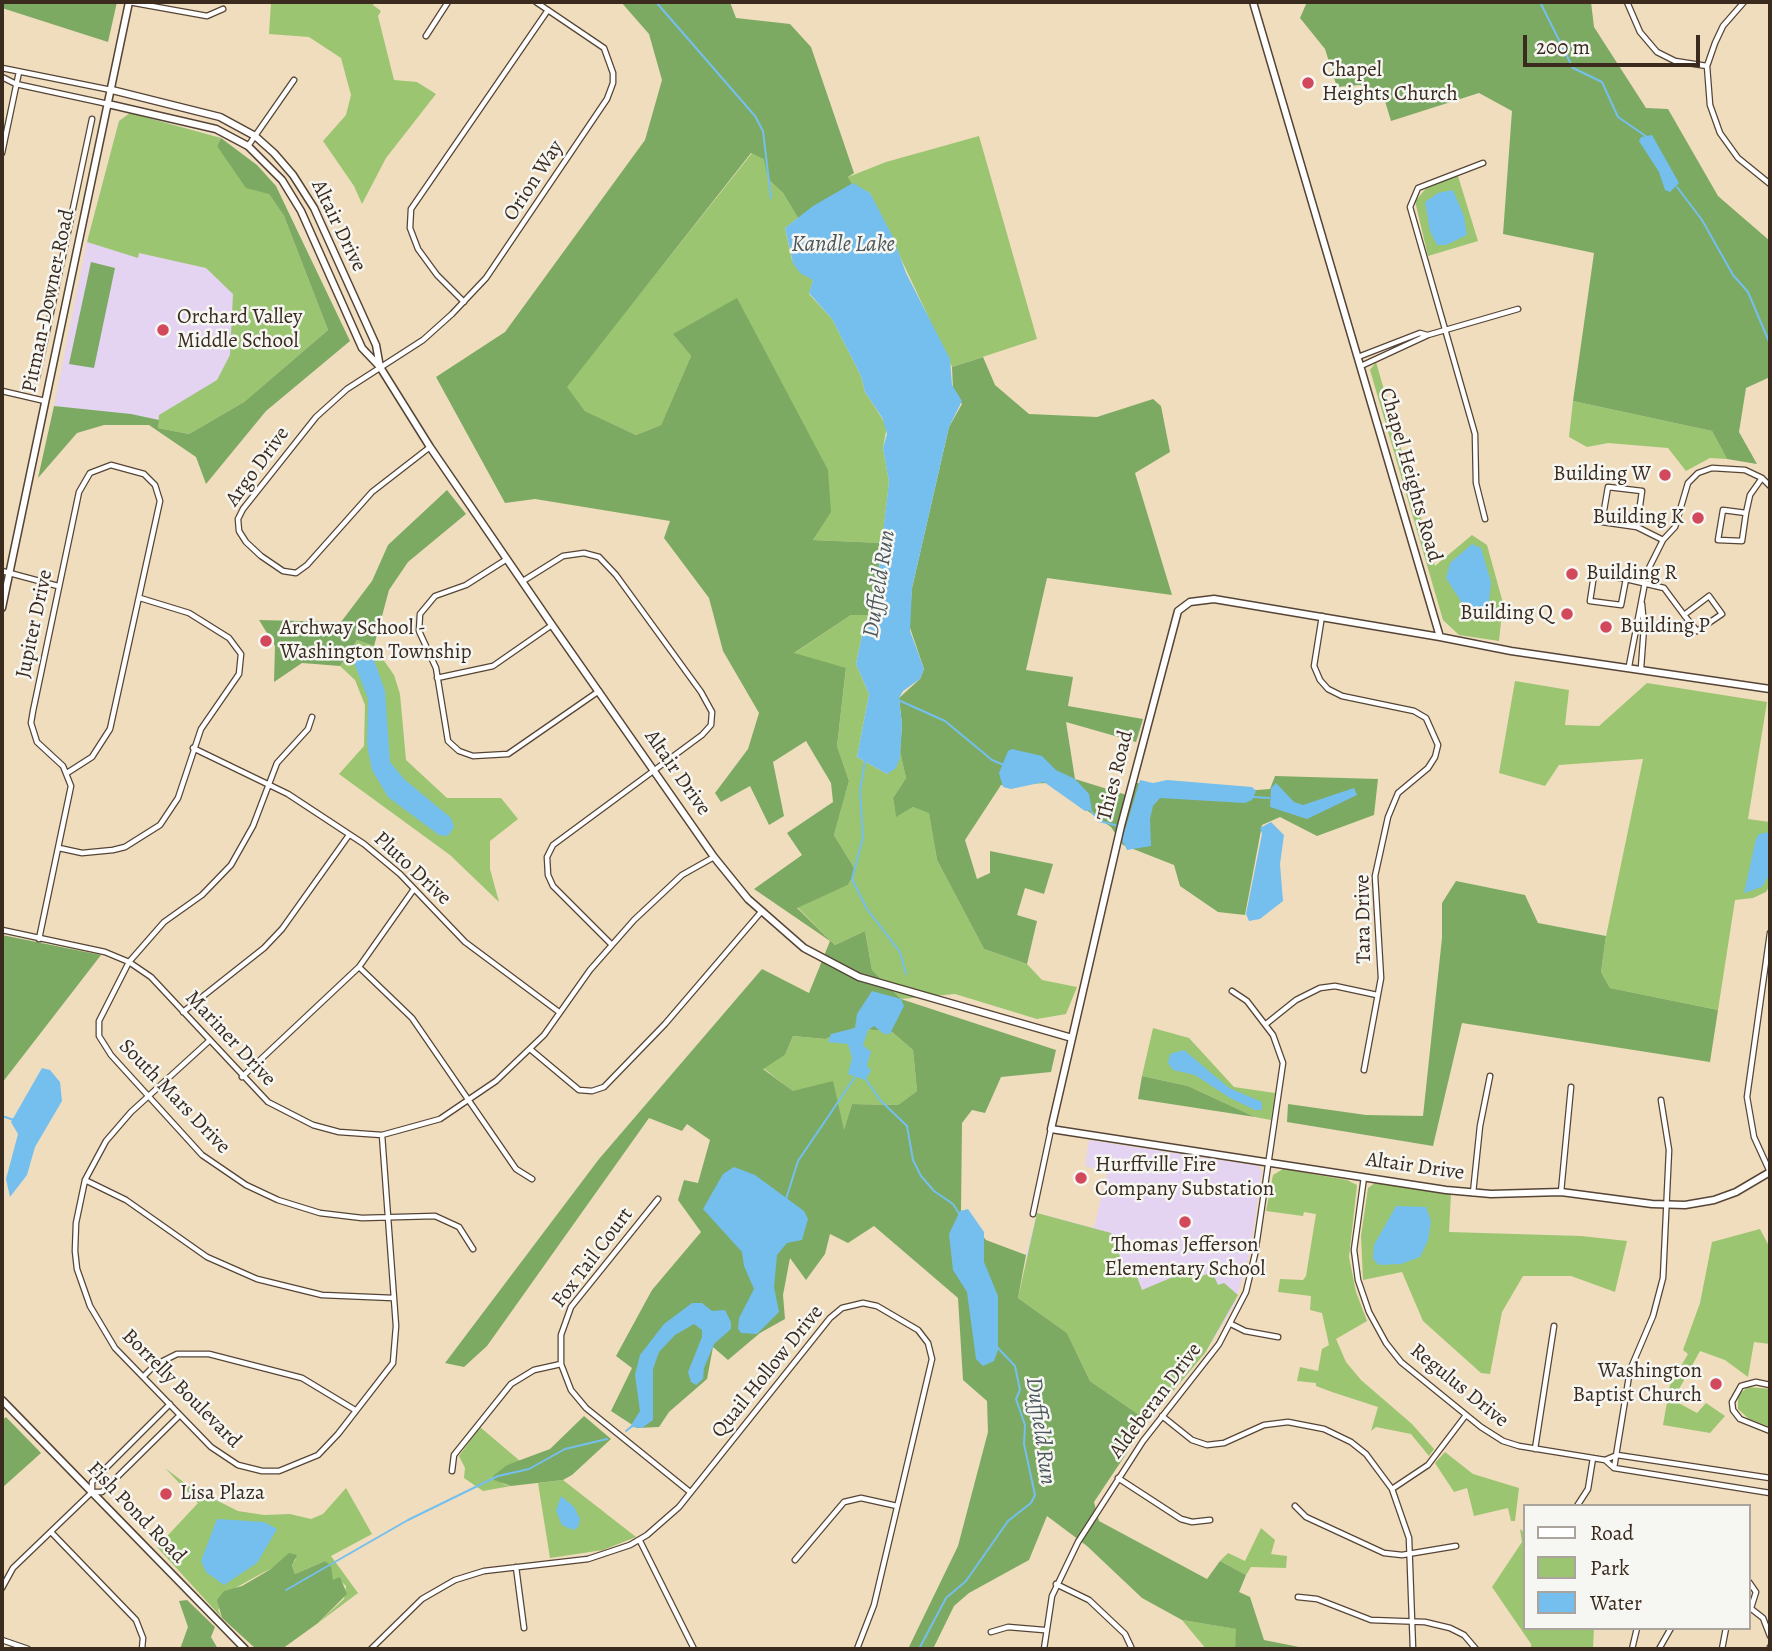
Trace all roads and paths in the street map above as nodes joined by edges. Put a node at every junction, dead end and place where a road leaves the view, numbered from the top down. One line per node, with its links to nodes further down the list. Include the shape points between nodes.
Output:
1 (129, 2): 7 (street, via 207,16); 16 (street, Pitman-Downer Road)
2 (448, 2): 9 (street)
3 (536, 2): 8 (street, Orion Way)
4 (1253, 2): 32 (street, Chapel Heights Road)
5 (1627, 2): 10 (street, via 1640,32 1657,52 1675,61)
6 (1744, 2): 10 (street, via 1723,26)
7 (223, 9)
8 (548, 10): 28 (street, via 411,209 410,228 418,248); 28 (street, Orion Way, via 604,48 613,73 611,90 512,242)
9 (426, 36)
10 (1707, 66): 25 (street, via 1710,105 1720,133 1738,158)
11 (2, 68): 12 (street)
12 (19, 72): 15 (street); 16 (street)
13 (2, 78): 15 (street)
14 (294, 80): 21 (street)
15 (16, 84): 18 (street); 23 (street)
16 (112, 90): 17 (street, Altair Drive); 18 (street, Pitman-Downer Road)
17 (154, 100): 19 (street); 21 (street, Altair Drive, via 220,117)
18 (108, 104): 19 (street, Altair Drive); 27 (street, Pitman-Downer Road)
19 (151, 113): 22 (street, Altair Drive, via 204,124)
20 (92, 119): 26 (street)
21 (255, 136): 22 (street); 34 (street, Altair Drive, via 282,161 307,196 376,345)
22 (248, 146): 34 (street, Altair Drive, via 274,170 295,200 362,348)
23 (2, 153)
24 (1483, 163): 30 (street, via 1429,181 1412,197 1414,223)
25 (1769, 182)
26 (65, 245): 27 (street); 35 (street)
27 (78, 247): 37 (street, Pitman-Downer Road)
28 (464, 302): 34 (street, Orion Way, via 423,340)
29 (1518, 309): 30 (street)
30 (1445, 330): 31 (street); 42 (street, via 1475,434 1476,483)
31 (1427, 335): 32 (street, via 1420,333); 33 (street)
32 (1358, 357): 33 (street, Chapel Heights Road)
33 (1361, 366): 57 (street, Chapel Heights Road)
34 (380, 367): 38 (street, Altair Drive); 38 (street, Argo Drive, via 330,403 301,434 243,509 238,524 242,537 278,568 296,573 372,492)
35 (37, 378)
36 (2, 391): 37 (street)
37 (46, 401): 46 (street, Pitman-Downer Road)
38 (430, 447): 45 (street, Altair Drive)
39 (1762, 478): 40 (street); 41 (street, via 1750,495); 44 (street, via 1745,470 1712,468 1698,473 1683,494 1675,527)
40 (1770, 486)
41 (1746, 513): 41 (street, via 1742,541 1718,540 1723,510)
42 (1485, 519)
43 (1637, 527): 43 (street, via 1602,522 1608,487 1642,491); 44 (street)
44 (1663, 540): 49 (street)
45 (507, 558): 48 (street, Altair Drive); 60 (street, via 466,585 435,596 422,609 419,631)
46 (6, 572): 50 (street); 53 (street, Pitman-Downer Road)
47 (1626, 579): 47 (street, via 1594,575 1590,601 1621,605); 49 (street)
48 (523, 581): 56 (street, Altair Drive); 65 (street, via 563,556 584,553 599,557 701,692 712,712 711,725)
49 (1645, 582): 52 (street); 55 (street, via 1664,588)
50 (59, 586): 51 (street, Jupiter Drive, via 84,481 105,466 149,478 160,501); 66 (street, Jupiter Drive, via 31,723 40,747)
51 (140, 598): 64 (street, via 201,620 229,638 241,654 239,674 204,723); 66 (street, via 110,729 92,757)
52 (1642, 603): 58 (street); 59 (street)
53 (2, 608)
54 (1322, 615): 57 (street, Thies Road); 80 (street, Tara Drive, via 1314,666 1328,689 1414,711 1426,718 1438,745 1428,768 1398,793 1388,817 1375,876 1381,962); 84 (street, Thies Road, via 1204,598 1190,602 1174,616)
55 (1684, 615): 55 (street, via 1697,631 1721,614 1709,596)
56 (552, 625): 60 (street, via 493,666); 62 (street, Altair Drive)
57 (1440, 637): 58 (street)
58 (1629, 666): 59 (street)
59 (1641, 668): 61 (street)
60 (437, 678): 62 (street, via 445,734 459,751 473,756 514,751)
61 (1770, 689)
62 (599, 691): 65 (street, Altair Drive)
63 (312, 717): 67 (street, South Mars Drive)
64 (193, 748): 67 (street, Pluto Drive); 69 (street, via 178,798 151,832 113,850 82,853)
65 (654, 770): 70 (street, Altair Drive); 76 (street, via 553,845 547,857 553,886)
66 (67, 773): 69 (street, via 70,793)
67 (267, 783): 68 (street, Pluto Drive); 77 (street, South Mars Drive, via 253,826 231,864 202,895 164,922)
68 (349, 835): 71 (street, Pluto Drive); 81 (street, via 282,929)
69 (59, 848): 75 (street)
70 (714, 857): 72 (street, Altair Drive); 76 (street, Mariner Drive, via 682,875)
71 (414, 889): 78 (street); 82 (street, Pluto Drive, via 465,942)
72 (761, 912): 84 (street, Altair Drive, via 804,948 859,977); 86 (street, via 665,1024 599,1091 579,1090)
73 (2, 930): 75 (street, Mariner Drive)
74 (1770, 933): 97 (street, via 1747,1097 1754,1137)
75 (39, 939): 77 (street, Mariner Drive, via 105,952)
76 (611, 944): 82 (street, Mariner Drive)
77 (129, 962): 81 (street, Mariner Drive, via 152,977); 91 (street, South Mars Drive, via 97,1028 103,1046)
78 (359, 967): 89 (street); 93 (street, via 421,1028)
79 (1232, 991): 83 (street, Aldeberan Drive)
80 (1377, 995): 83 (street, via 1335,986 1320,988); 87 (street, Tara Drive)
81 (183, 1012): 85 (street, Mariner Drive)
82 (559, 1013): 86 (street, Mariner Drive)
83 (1266, 1024): 96 (street, Aldeberan Drive, via 1280,1047 1283,1063)
84 (1072, 1038): 94 (street, Thies Road)
85 (209, 1041): 89 (street, Mariner Drive); 91 (street, Borrelly Boulevard)
86 (530, 1049): 93 (street, Mariner Drive)
87 (1364, 1070)
88 (1490, 1076): 102 (street)
89 (242, 1077): 95 (street, Mariner Drive, via 268,1102 300,1120 338,1132)
90 (1571, 1087): 101 (street)
91 (148, 1096): 100 (street, Borrelly Boulevard, via 106,1141); 106 (street, South Mars Drive, via 202,1155 260,1193 320,1213)
92 (1661, 1100): 104 (street, via 1669,1150)
93 (468, 1101): 95 (street, Mariner Drive, via 434,1121); 99 (street, via 516,1169)
94 (1051, 1129): 96 (street, Altair Drive); 105 (street, Thies Road)
95 (382, 1135): 106 (street, Borrelly Boulevard)
96 (1269, 1162): 98 (street, Altair Drive); 109 (street, Aldeberan Drive, via 1253,1266)
97 (1770, 1172): 104 (street, Altair Drive, via 1721,1198)
98 (1364, 1177): 102 (street, Altair Drive); 119 (street, Regulus Drive, via 1354,1250 1369,1312 1402,1362)
99 (532, 1179)
100 (85, 1180): 108 (street, via 126,1200 207,1257 257,1279 322,1295); 113 (street, Borrelly Boulevard, via 75,1237 81,1285 107,1338)
101 (1561, 1192): 102 (street, Altair Drive); 104 (street, Altair Drive)
102 (1473, 1193)
103 (658, 1199): 112 (street, Fox Tail Court, via 571,1307 561,1335)
104 (1668, 1205): 123 (street, via 1662,1286 1630,1370)
105 (1033, 1214)
106 (388, 1216): 107 (street, South Mars Drive, via 441,1219 459,1227); 108 (street, Borrelly Boulevard)
107 (473, 1249)
108 (393, 1298): 117 (street, Borrelly Boulevard, via 396,1355)
109 (1231, 1324): 111 (street); 120 (street, Aldeberan Drive)
110 (1554, 1326): 122 (street)
111 (1278, 1337)
112 (561, 1364): 128 (street, via 534,1370 511,1384 454,1455); 134 (street, Fox Tail Court, via 571,1390 586,1408)
113 (143, 1377): 116 (street, Borrelly Boulevard); 117 (street, via 177,1354 209,1354 302,1378)
114 (1770, 1385): 121 (street, via 1741,1385 1732,1402 1740,1419)
115 (3, 1404): 133 (street, Fish Pond Road)
116 (170, 1404): 118 (street, Borrelly Boulevard); 126 (street)
117 (355, 1410): 118 (street, Borrelly Boulevard, via 318,1455 279,1471 249,1469 226,1459)
118 (180, 1415): 129 (street)
119 (1466, 1415): 122 (street, Regulus Drive, via 1503,1441); 132 (street, via 1428,1465)
120 (1162, 1416): 130 (street, Aldeberan Drive); 132 (street, via 1192,1440 1212,1446 1268,1424 1313,1425 1366,1454)
121 (1770, 1431)
122 (1535, 1449): 124 (street, Regulus Drive)
123 (1617, 1455): 125 (street); 127 (street); 131 (street)
124 (1593, 1458): 125 (street, Regulus Drive); 136 (street, via 1588,1489)
125 (1605, 1460): 127 (street, Regulus Drive)
126 (112, 1463): 129 (street); 133 (street, via 92,1482)
127 (1615, 1468): 135 (street, Regulus Drive)
128 (452, 1471)
129 (121, 1472): 133 (street, via 102,1492)
130 (1118, 1478): 139 (street, via 1181,1519); 146 (street, Aldeberan Drive)
131 (1770, 1478)
132 (1392, 1489): 143 (street)
133 (92, 1492): 140 (street); 163 (street, Fish Pond Road)
134 (690, 1492): 137 (street, Quail Hollow Drive, via 830,1318 842,1308 863,1303 918,1330 931,1353); 141 (street, Quail Hollow Drive)
135 (1770, 1493)
136 (1578, 1504)
137 (897, 1506): 144 (street, via 862,1498 844,1502); 166 (street, Quail Hollow Drive, via 872,1614)
138 (1295, 1506): 143 (street, via 1306,1517 1371,1549 1390,1555)
139 (1210, 1520)
140 (51, 1532): 148 (street, via 13,1568); 162 (street, via 136,1620)
141 (640, 1541): 145 (street, Quail Hollow Drive, via 587,1559); 165 (street)
142 (1456, 1546): 143 (street)
143 (1411, 1554): 152 (street)
144 (795, 1560)
145 (516, 1567): 153 (street); 164 (street, Quail Hollow Drive, via 477,1573 440,1587)
146 (1056, 1584): 154 (street, Aldeberan Drive); 168 (street, via 1095,1605 1125,1634)
147 (1751, 1585): 150 (street, via 1756,1592)
148 (2, 1588)
149 (1298, 1597): 152 (street, via 1317,1599 1371,1620)
150 (1751, 1605)
151 (1751, 1609): 159 (street, via 1763,1618)
152 (1413, 1623): 169 (street); 170 (street, via 1450,1628)
153 (524, 1628)
154 (1044, 1630): 158 (street, via 1008,1627); 167 (street, Aldeberan Drive)
155 (1637, 1630): 171 (street)
156 (1670, 1630): 172 (street)
157 (1726, 1630): 173 (street)
158 (991, 1632)
159 (1770, 1636)
160 (2, 1640): 161 (street)
161 (28, 1649)
162 (142, 1649)
163 (244, 1649)
164 (371, 1649)
165 (694, 1649)
166 (857, 1649)
167 (1044, 1649)
168 (1132, 1649)
169 (1413, 1649)
170 (1476, 1649)
171 (1632, 1649)
172 (1659, 1649)
173 (1722, 1649)

